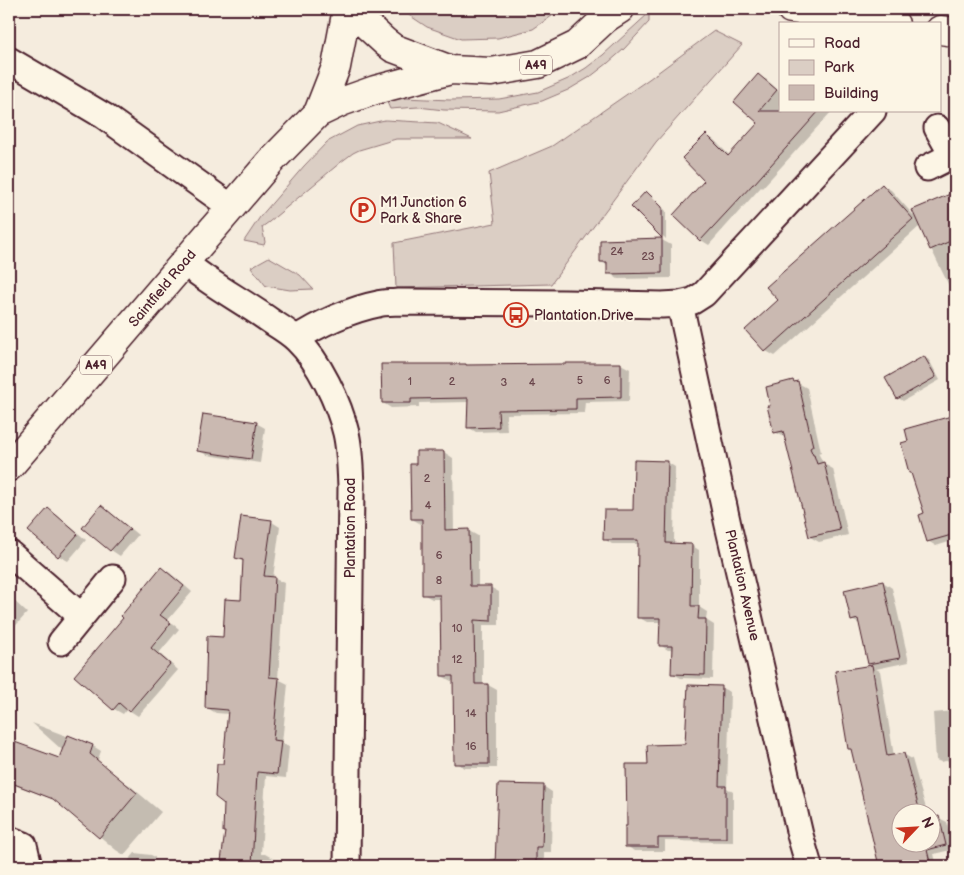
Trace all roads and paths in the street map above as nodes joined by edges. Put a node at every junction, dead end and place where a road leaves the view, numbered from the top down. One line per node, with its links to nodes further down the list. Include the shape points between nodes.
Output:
1 (348, 9): 8 (main road, A49, via 392,48); 9 (main road, Saintfield Road / A49, via 336,67)
2 (791, 9): 4 (main road)
3 (613, 12): 8 (main road, A49, via 577,46 538,64 490,72)
4 (881, 22)
5 (942, 30): 6 (main road)
6 (955, 32)
7 (9, 60): 14 (street, via 104,116)
8 (451, 70): 9 (main road, Saintfield Road / A49, via 375,90)
9 (318, 112): 14 (main road, Saintfield Road / A49)
10 (872, 112): 16 (street, via 704,294)
11 (937, 128): 12 (street)
12 (954, 155): 13 (street)
13 (927, 168)
14 (230, 207): 15 (main road, Saintfield Road / A49)
15 (184, 262): 17 (street, Plantation Road, via 198,275); 18 (main road, Saintfield Road / A49)
16 (680, 304): 17 (street, via 379,303 350,312); 26 (street, Plantation Avenue, via 728,525)
17 (296, 339): 25 (street, Plantation Road, via 328,385 341,415 350,458)
18 (9, 467)
19 (9, 553): 21 (street)
20 (112, 578): 21 (street)
21 (82, 616): 22 (street)
22 (61, 642)
23 (9, 839): 24 (street, via 24,845)
24 (29, 866)
25 (347, 866)
26 (809, 866)

